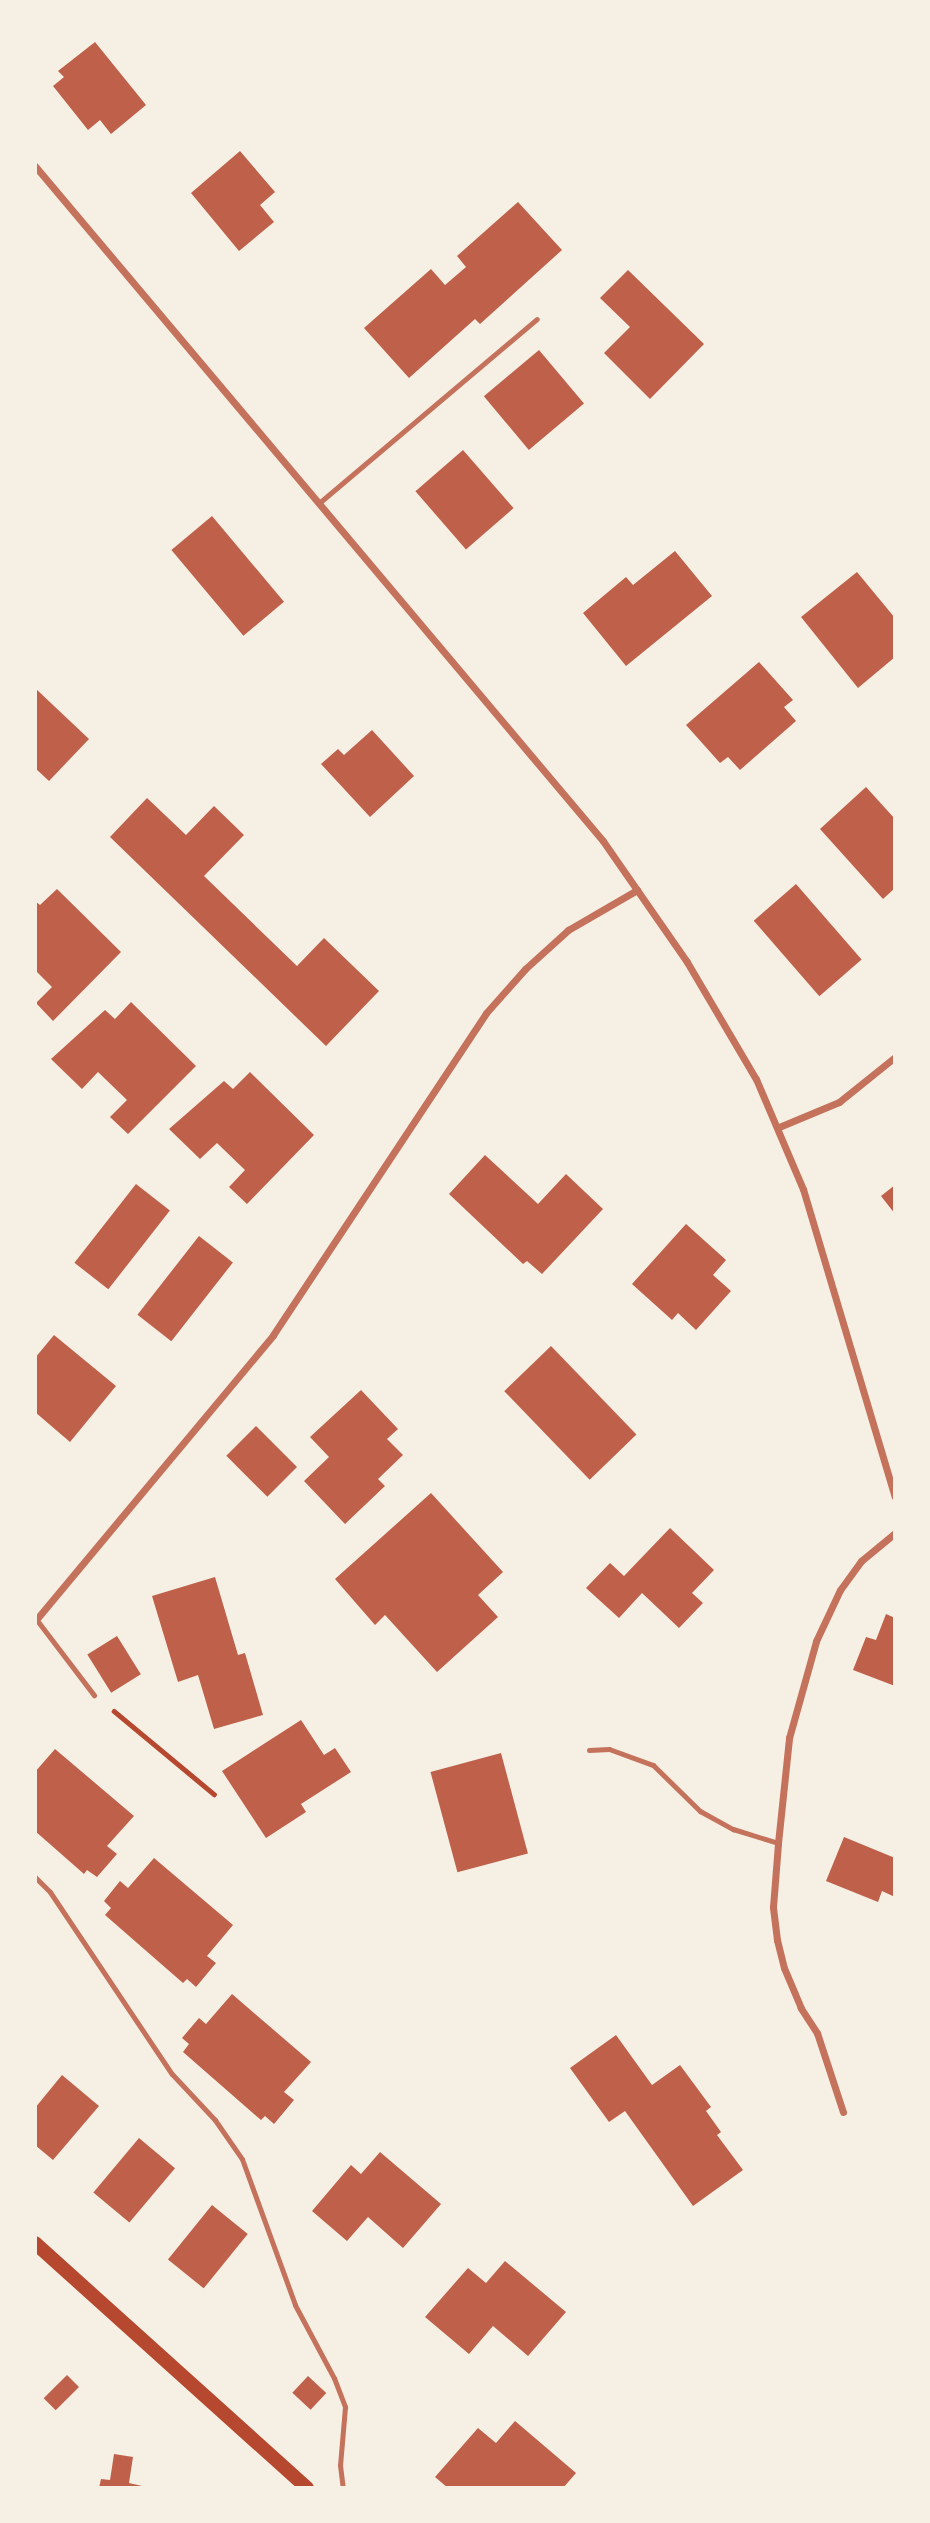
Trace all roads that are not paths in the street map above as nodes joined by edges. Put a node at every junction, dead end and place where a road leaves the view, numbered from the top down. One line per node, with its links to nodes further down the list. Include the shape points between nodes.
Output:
1 (35, 166): 3 (street)
2 (537, 318): 3 (lane)
3 (318, 503): 4 (street, via 603,841)
4 (637, 890): 6 (street, via 728,1027); 9 (street, via 568,930 486,1013 273,1335)
5 (895, 1057): 6 (street, via 839,1102)
6 (779, 1127): 7 (street, via 821,1244)
7 (895, 1497)
8 (895, 1533): 12 (street, via 861,1561 840,1590 816,1641 789,1738)
9 (36, 1620): 10 (lane)
10 (94, 1695)
11 (589, 1751): 12 (lane, via 609,1749 653,1765 700,1811 733,1829)
12 (778, 1843): 14 (street, via 777,1940 801,2008 817,2033)
13 (35, 1877): 17 (lane, via 50,1892 172,2074 215,2120 242,2159 295,2305 345,2407 340,2465)
14 (843, 2112)
15 (35, 2243): 16 (main road)
16 (307, 2488)
17 (343, 2488)

